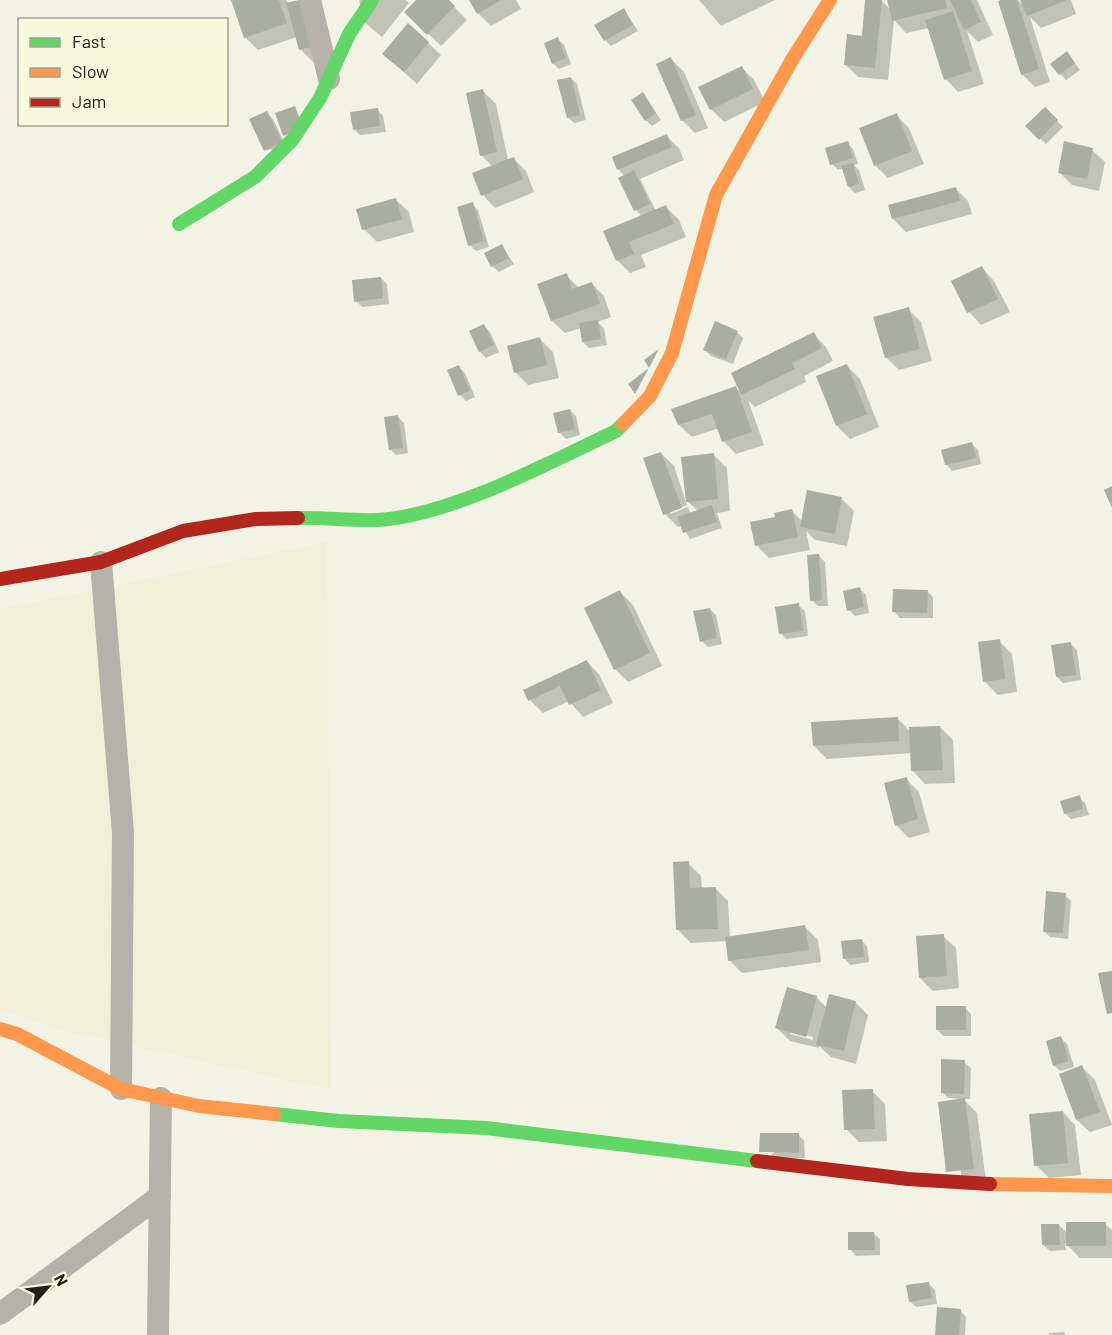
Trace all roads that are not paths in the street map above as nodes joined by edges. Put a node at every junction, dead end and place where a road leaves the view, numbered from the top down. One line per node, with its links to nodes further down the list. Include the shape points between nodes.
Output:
1 (310, 0): 4 (street)
2 (372, 0): 4 (street, via 349,34)
3 (830, 0): 6 (street, via 716,195 672,353 650,396 616,431 528,473 435,509 377,520 235,522 183,531)
4 (329, 79): 5 (street, via 292,139 255,177)
5 (179, 224)
6 (101, 562): 7 (street); 9 (street, via 123,833)
7 (0, 579)
8 (0, 1029): 9 (street, via 17,1034)
9 (121, 1089): 10 (street)
10 (161, 1098): 11 (street, via 199,1106 339,1121 486,1128 909,1179); 12 (street)
11 (1112, 1186)
12 (160, 1196): 13 (street); 14 (street)
13 (0, 1314)
14 (158, 1335)

